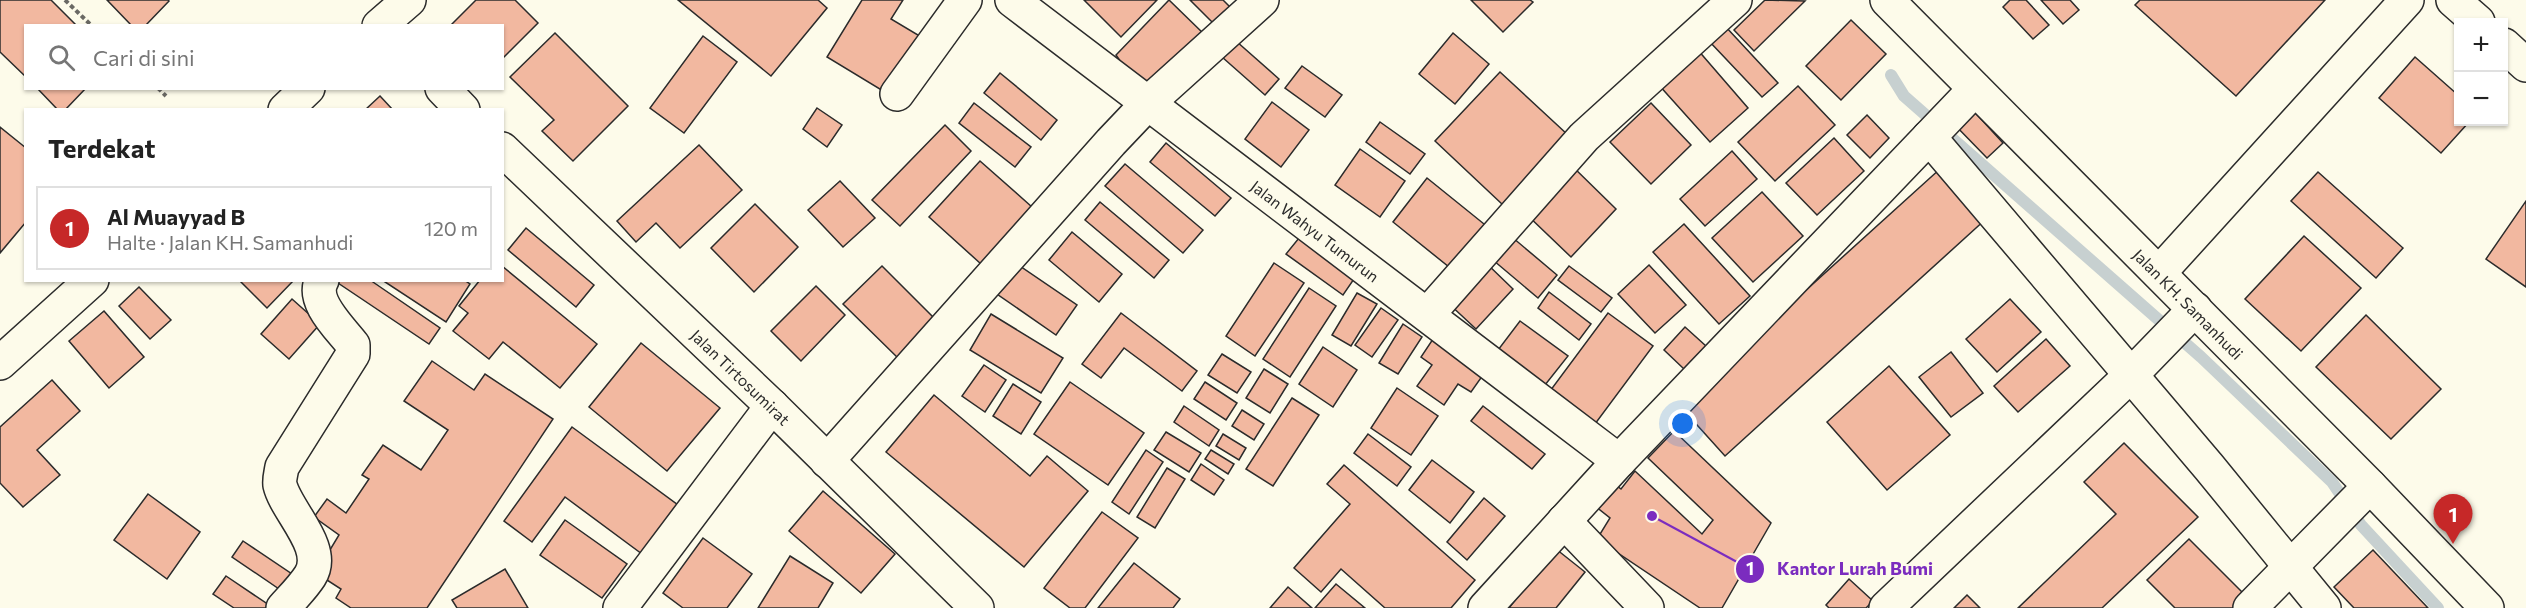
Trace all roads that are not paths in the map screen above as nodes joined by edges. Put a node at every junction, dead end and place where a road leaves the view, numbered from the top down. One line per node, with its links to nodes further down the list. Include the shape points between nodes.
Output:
1 (409, 0): 10 (street)
2 (964, 0): 16 (street)
3 (1012, 0): 17 (street, Jalan Wahyu Tumurun)
4 (1262, 0): 17 (street)
5 (1735, 0): 26 (street, via 1584,138)
6 (1887, 0): 13 (street, Jalan KH. Samanhudi)
7 (2407, 0): 22 (street)
8 (2453, 0): 9 (street)
9 (2473, 18)
10 (381, 24)
11 (2508, 49): 12 (street)
12 (2526, 65)
13 (1974, 89): 20 (street); 22 (street, Jalan KH. Samanhudi)
14 (306, 90): 18 (street)
15 (444, 90): 19 (street)
16 (897, 94)
17 (1149, 102): 26 (street, Jalan Wahyu Tumurun); 30 (street)
18 (287, 108)
19 (461, 108)
20 (1935, 130): 28 (street); 31 (street)
21 (504, 151): 29 (street, Jalan Tirtosumirat)
22 (2159, 273): 25 (street, Jalan KH. Samanhudi)
23 (89, 282): 27 (street)
24 (321, 282): 36 (street, via 318,292 321,300 353,345 352,354 282,467 280,483 308,537 314,565)
25 (2195, 309): 28 (street); 32 (street, Jalan KH. Samanhudi)
26 (1428, 314): 31 (street, Jalan Wahyu Tumurun)
27 (4, 350)
28 (2131, 375): 34 (street); 40 (street)
29 (772, 406): 30 (street, Jalan Tirtosumirat); 37 (street)
30 (827, 461): 35 (street, Jalan Tirtosumirat)
31 (1618, 461): 33 (street)
32 (2363, 493): 34 (street); 43 (street, Jalan KH. Samanhudi)
33 (1564, 521): 38 (street); 39 (street)
34 (2291, 566): 41 (street); 42 (street)
35 (972, 606)
36 (283, 608)
37 (620, 608)
38 (1485, 608)
39 (1647, 608)
40 (1886, 608)
41 (2250, 608)
42 (2324, 608)
43 (2487, 608)

